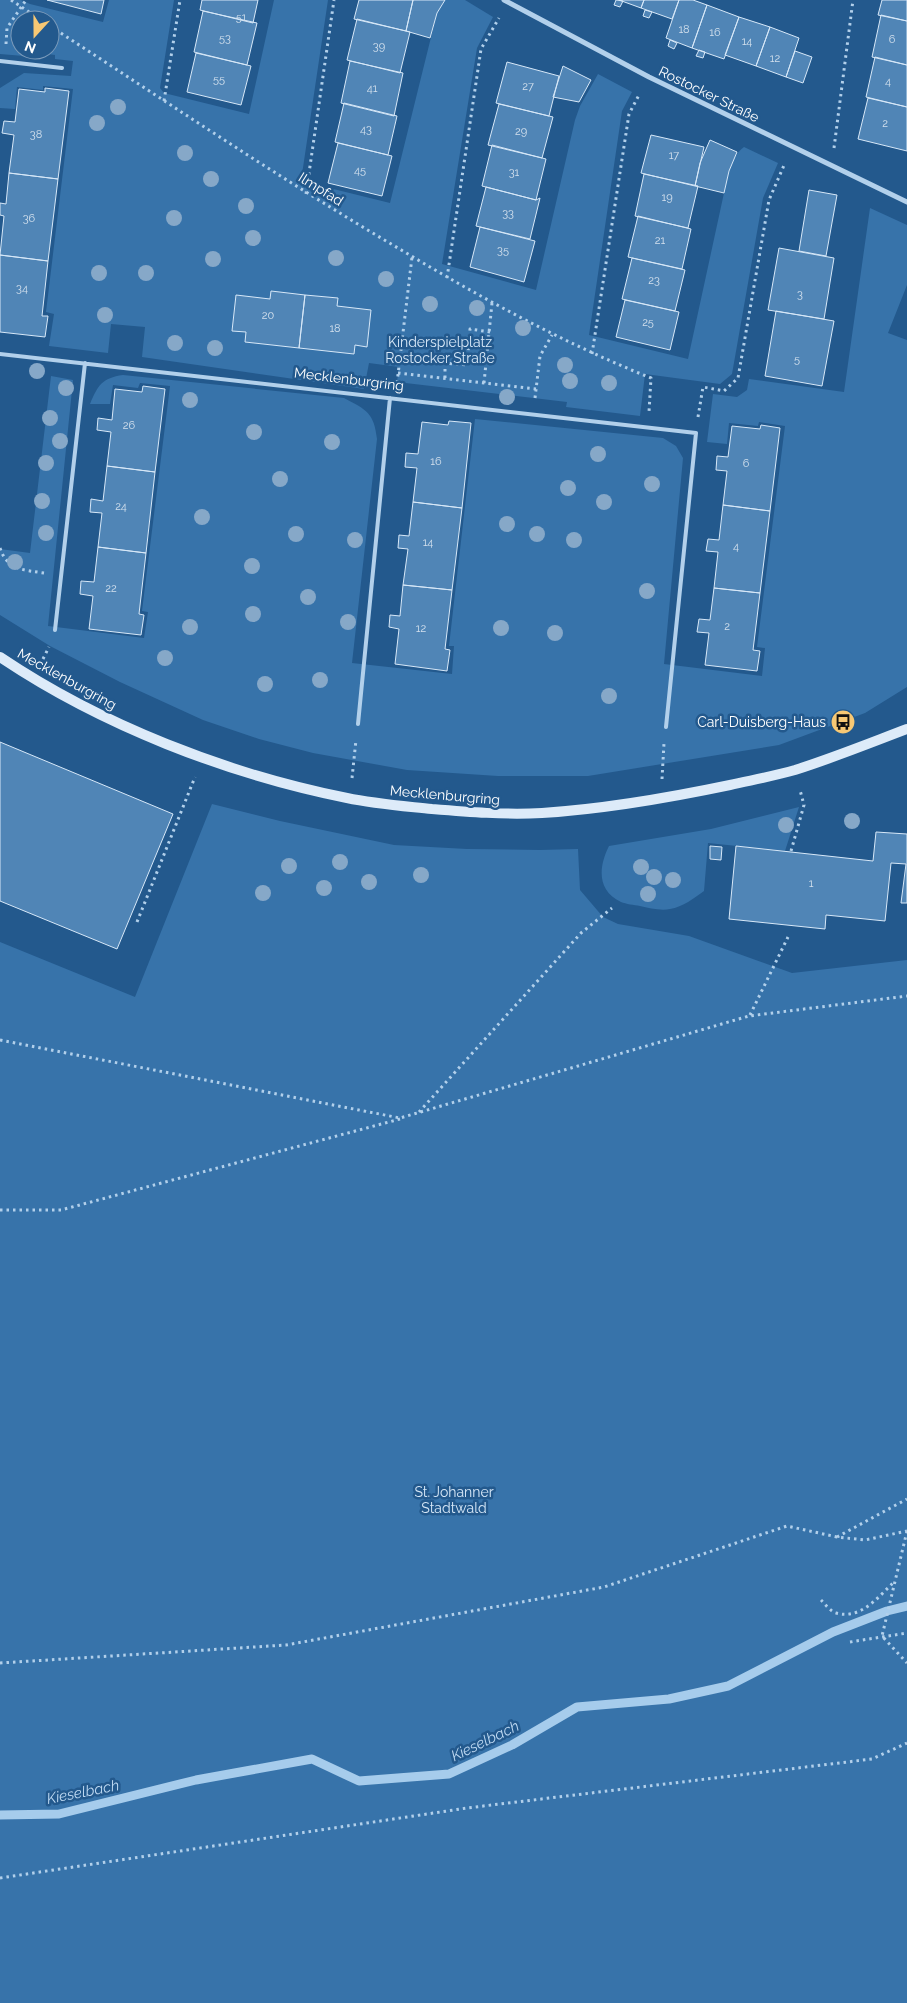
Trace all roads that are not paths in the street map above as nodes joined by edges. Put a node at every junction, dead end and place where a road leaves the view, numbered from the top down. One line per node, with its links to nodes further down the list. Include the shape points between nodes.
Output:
1 (504, 0): 4 (street, Rostocker Straße, via 649,77)
2 (0, 61): 3 (lane)
3 (62, 68)
4 (907, 202)
5 (0, 354): 6 (lane, Mecklenburgring)
6 (86, 363): 7 (lane, Mecklenburgring); 8 (lane)
7 (390, 398): 10 (lane); 11 (lane, Mecklenburgring, via 696,432)
8 (55, 630)
9 (0, 657): 12 (street, Mecklenburgring, via 52,690 109,720 202,758 348,798 494,814 541,813 704,790 794,770)
10 (358, 724)
11 (666, 727)
12 (907, 729)

